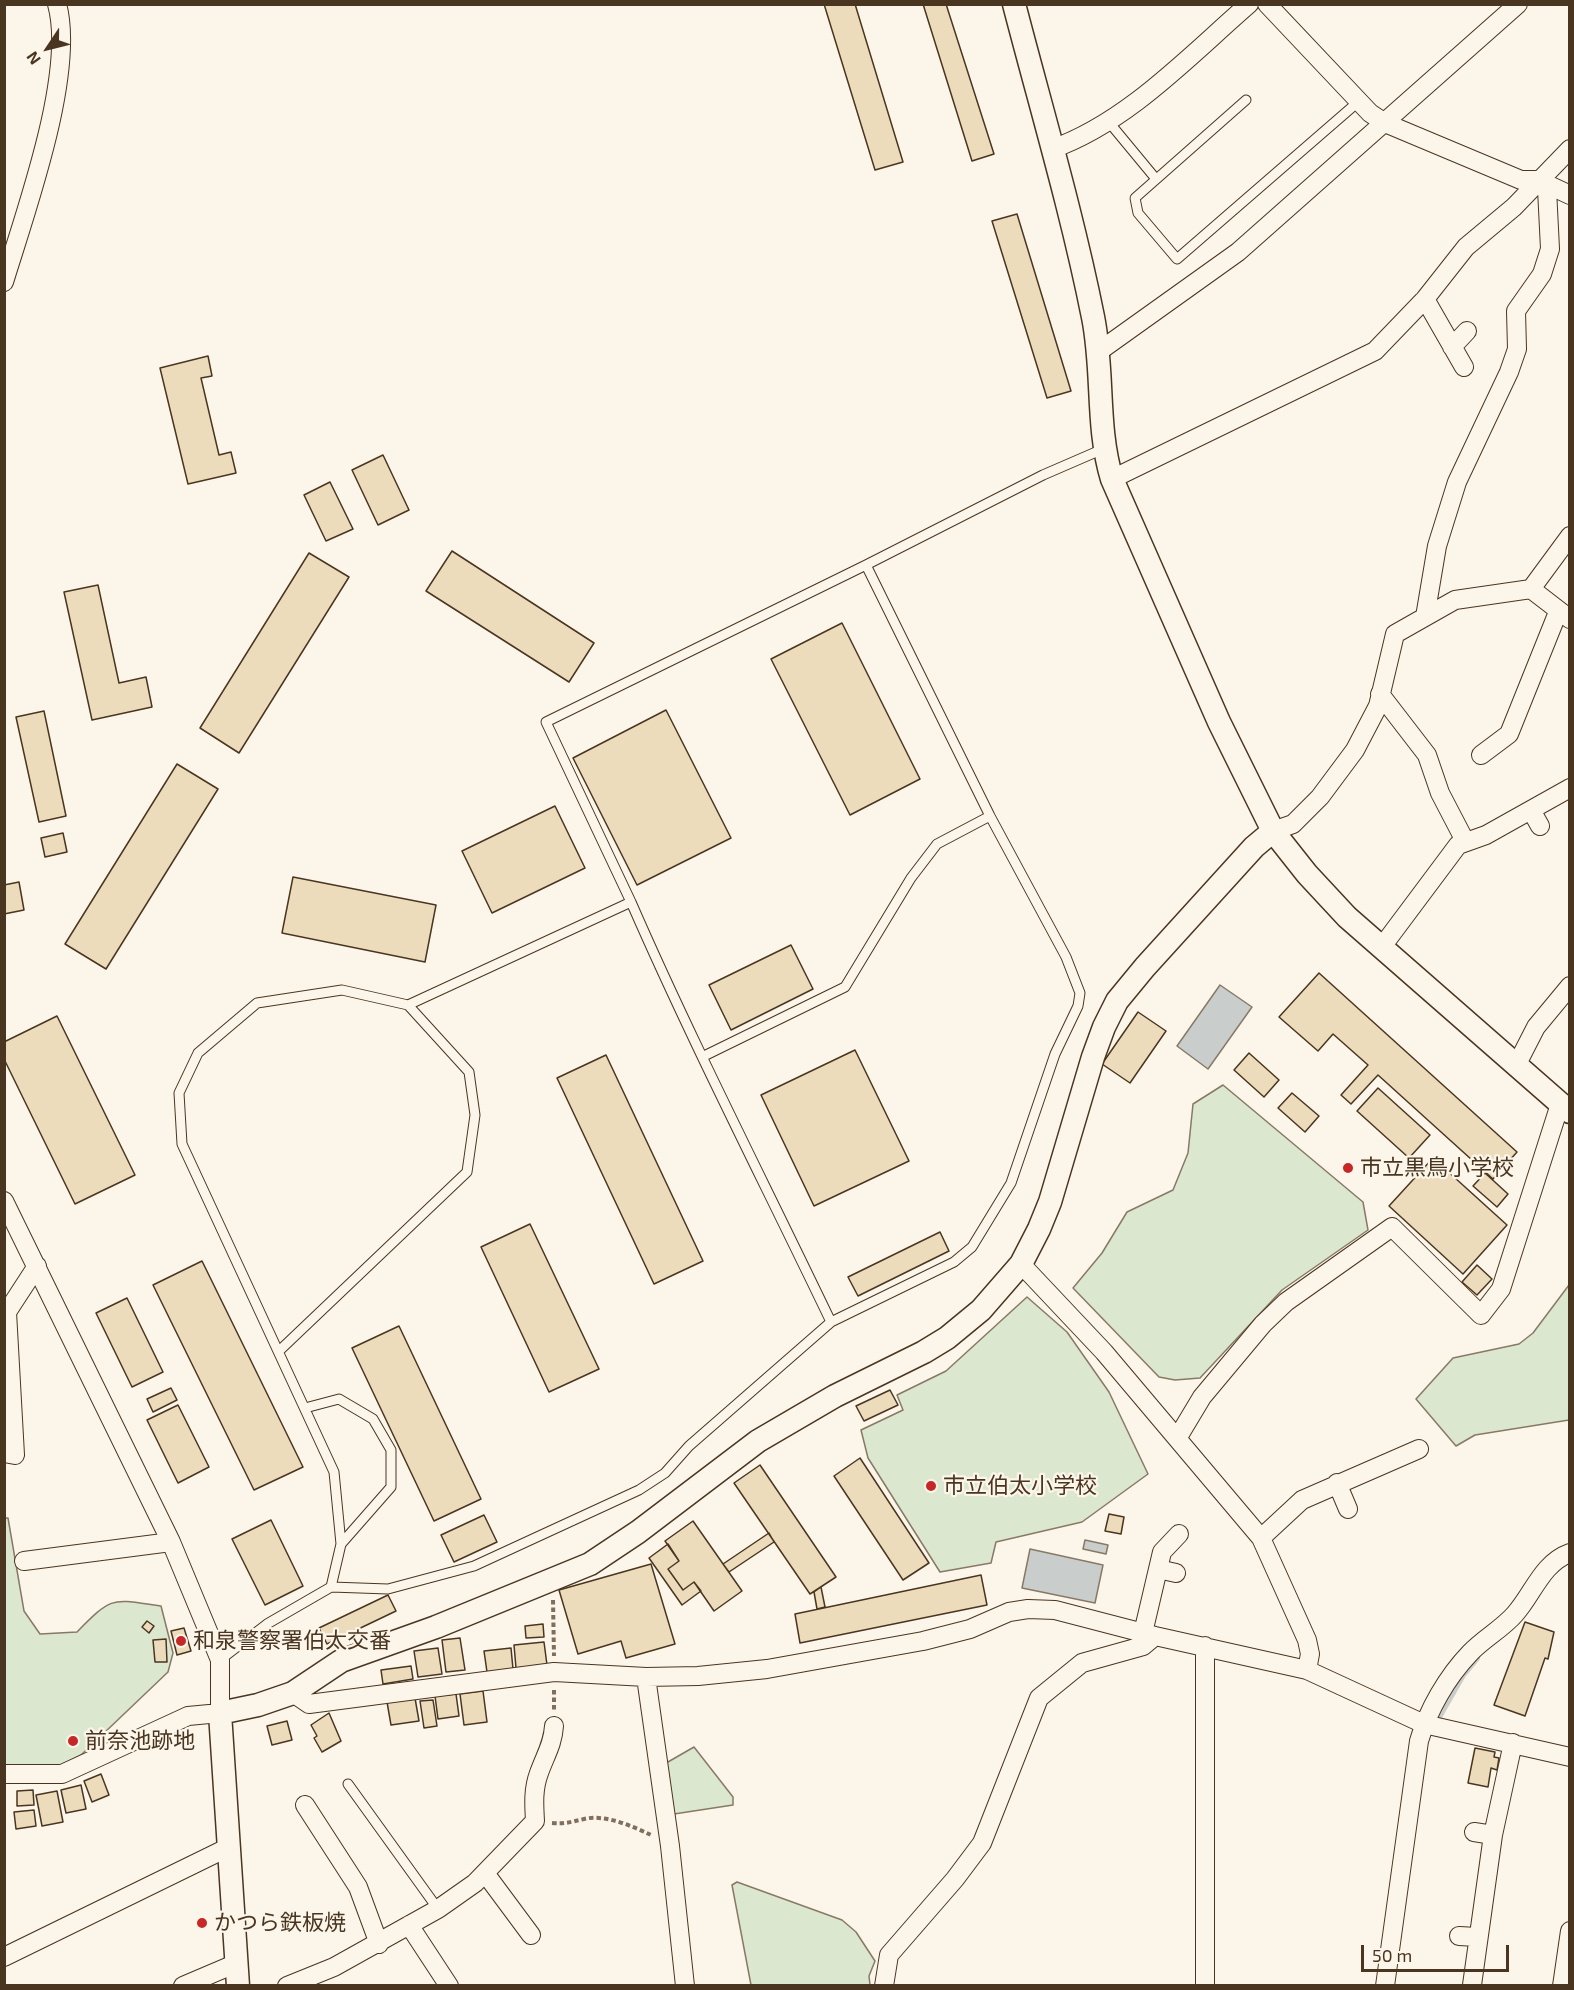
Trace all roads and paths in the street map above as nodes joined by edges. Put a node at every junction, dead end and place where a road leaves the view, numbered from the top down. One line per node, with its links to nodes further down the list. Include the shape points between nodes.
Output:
1 (57, 4): 15 (street, via 62,23 45,146)
2 (1014, 4): 10 (street)
3 (1249, 4): 8 (street)
4 (1268, 4): 7 (street)
5 (1518, 4): 9 (street)
6 (1246, 100): 12 (lane)
7 (1358, 102): 9 (street); 12 (lane, via 1177,259 1138,213 1135,198)
8 (1108, 121): 10 (street); 12 (lane)
9 (1385, 123): 13 (street, via 1521,180); 19 (street, via 1238,252)
10 (1052, 149): 19 (street)
11 (1569, 149): 13 (street)
12 (1156, 179)
13 (1538, 180): 14 (street); 16 (street, via 1514,207 1466,247); 27 (street, via 1546,189 1550,249 1542,274 1516,311 1517,349 1457,482 1437,546)
14 (1569, 195)
15 (4, 282)
16 (1425, 299): 18 (street); 22 (street, via 1375,351)
17 (1467, 331): 18 (street)
18 (1452, 347): 20 (street)
19 (1098, 352): 21 (street)
20 (1464, 367)
21 (1103, 449): 22 (street); 24 (lane, via 1043,475)
22 (1112, 479): 34 (street, via 1219,722)
23 (1569, 536): 25 (street)
24 (866, 565): 32 (lane); 36 (lane, via 546,722)
25 (1531, 589): 26 (street); 27 (street, via 1455,600)
26 (1564, 616): 29 (street, via 1509,734)
27 (1425, 617): 28 (street, via 1395,634)
28 (1380, 694): 34 (street, via 1378,706 1355,750 1320,797 1293,824); 35 (street, via 1427,755 1440,793)
29 (1481, 755)
30 (1569, 788): 31 (street)
31 (1531, 810): 33 (street); 35 (street)
32 (990, 816): 40 (lane, via 937,844 911,878 845,987); 46 (lane, via 1076,977 1078,1006 1055,1054 1011,1183 972,1247 954,1262)
33 (1540, 826)
34 (1273, 831): 37 (street, via 1307,874); 44 (street, via 1254,847 1117,1001 1093,1057 1050,1202)
35 (1465, 841): 37 (street)
36 (631, 902): 39 (lane); 40 (lane, via 673,999)
37 (1381, 948): 41 (street)
38 (1569, 986): 41 (street, via 1536,1027)
39 (408, 1005): 47 (lane, via 469,1072 475,1115 467,1172); 47 (lane, via 342,990 257,1003 198,1053 179,1093 182,1144)
40 (704, 1056): 46 (lane)
41 (1516, 1066): 42 (street)
42 (1565, 1108): 49 (street, via 1501,1289 1481,1315 1392,1227 1286,1302 1263,1324 1202,1397)
43 (4, 1201): 45 (street)
44 (1021, 1264): 49 (street); 62 (street, via 981,1310 947,1338 795,1417 721,1467 615,1548)
45 (38, 1266): 51 (street, via 7,1312 15,1455); 56 (street)
46 (831, 1322): 63 (lane, via 689,1446 664,1473 639,1490 474,1566 388,1589)
47 (279, 1351): 48 (lane)
48 (305, 1408): 57 (lane, via 334,1472); 57 (lane, via 339,1399 373,1419 391,1450 391,1487)
49 (1178, 1437): 55 (street)
50 (1419, 1449): 52 (street)
51 (4, 1453)
52 (1337, 1483): 53 (street); 55 (street, via 1302,1500)
53 (1348, 1509)
54 (1179, 1534): 60 (street, via 1162,1552)
55 (1261, 1538): 67 (street, via 1307,1640)
56 (171, 1542): 59 (street); 66 (street)
57 (341, 1544): 63 (lane)
58 (1569, 1553): 72 (street, via 1548,1566 1515,1615 1470,1653)
59 (24, 1561)
60 (1158, 1569): 61 (street); 64 (street)
61 (1176, 1573)
62 (549, 1582): 68 (path, via 553,1593); 70 (street, via 341,1661)
63 (331, 1587): 66 (lane, via 267,1624)
64 (1149, 1635): 65 (street); 69 (street, via 1055,1610 1028,1609 923,1641 767,1669); 99 (street, via 1143,1646 1082,1663 1039,1698 982,1843 889,1955)
65 (1205, 1646): 67 (street); 100 (street)
66 (220, 1660): 71 (street)
67 (1307, 1670): 72 (street)
68 (554, 1672): 69 (street); 70 (street, via 309,1704); 73 (path)
69 (646, 1677): 82 (street)
70 (293, 1693): 71 (street)
71 (220, 1713): 76 (street, via 188,1716 62,1774); 83 (street)
72 (1424, 1724): 74 (street); 101 (street)
73 (554, 1726): 79 (street, via 553,1742 538,1775)
74 (1513, 1743): 75 (street); 81 (street)
75 (1569, 1757)
76 (4, 1774)
77 (348, 1784): 85 (lane)
78 (305, 1805): 91 (street, via 337,1872 358,1887)
79 (535, 1821): 82 (path, via 573,1824 584,1819 605,1819 641,1830); 84 (street)
80 (1474, 1833): 81 (street)
81 (1492, 1835): 90 (street)
82 (670, 1846): 98 (street)
83 (229, 1847): 92 (street); 93 (street)
84 (484, 1873): 85 (street); 88 (street)
85 (438, 1909): 86 (street)
86 (409, 1925): 91 (street); 97 (street)
87 (1569, 1931): 102 (street)
88 (531, 1935)
89 (1459, 1936): 90 (street)
90 (1477, 1937): 94 (street)
91 (379, 1944): 96 (street)
92 (4, 1957)
93 (238, 1975): 95 (street)
94 (1472, 1985)
95 (183, 1986)
96 (287, 1986)
97 (449, 1986)
98 (685, 1986)
99 (884, 1986)
100 (1205, 1986)
101 (1385, 1986)
102 (1562, 1986)

